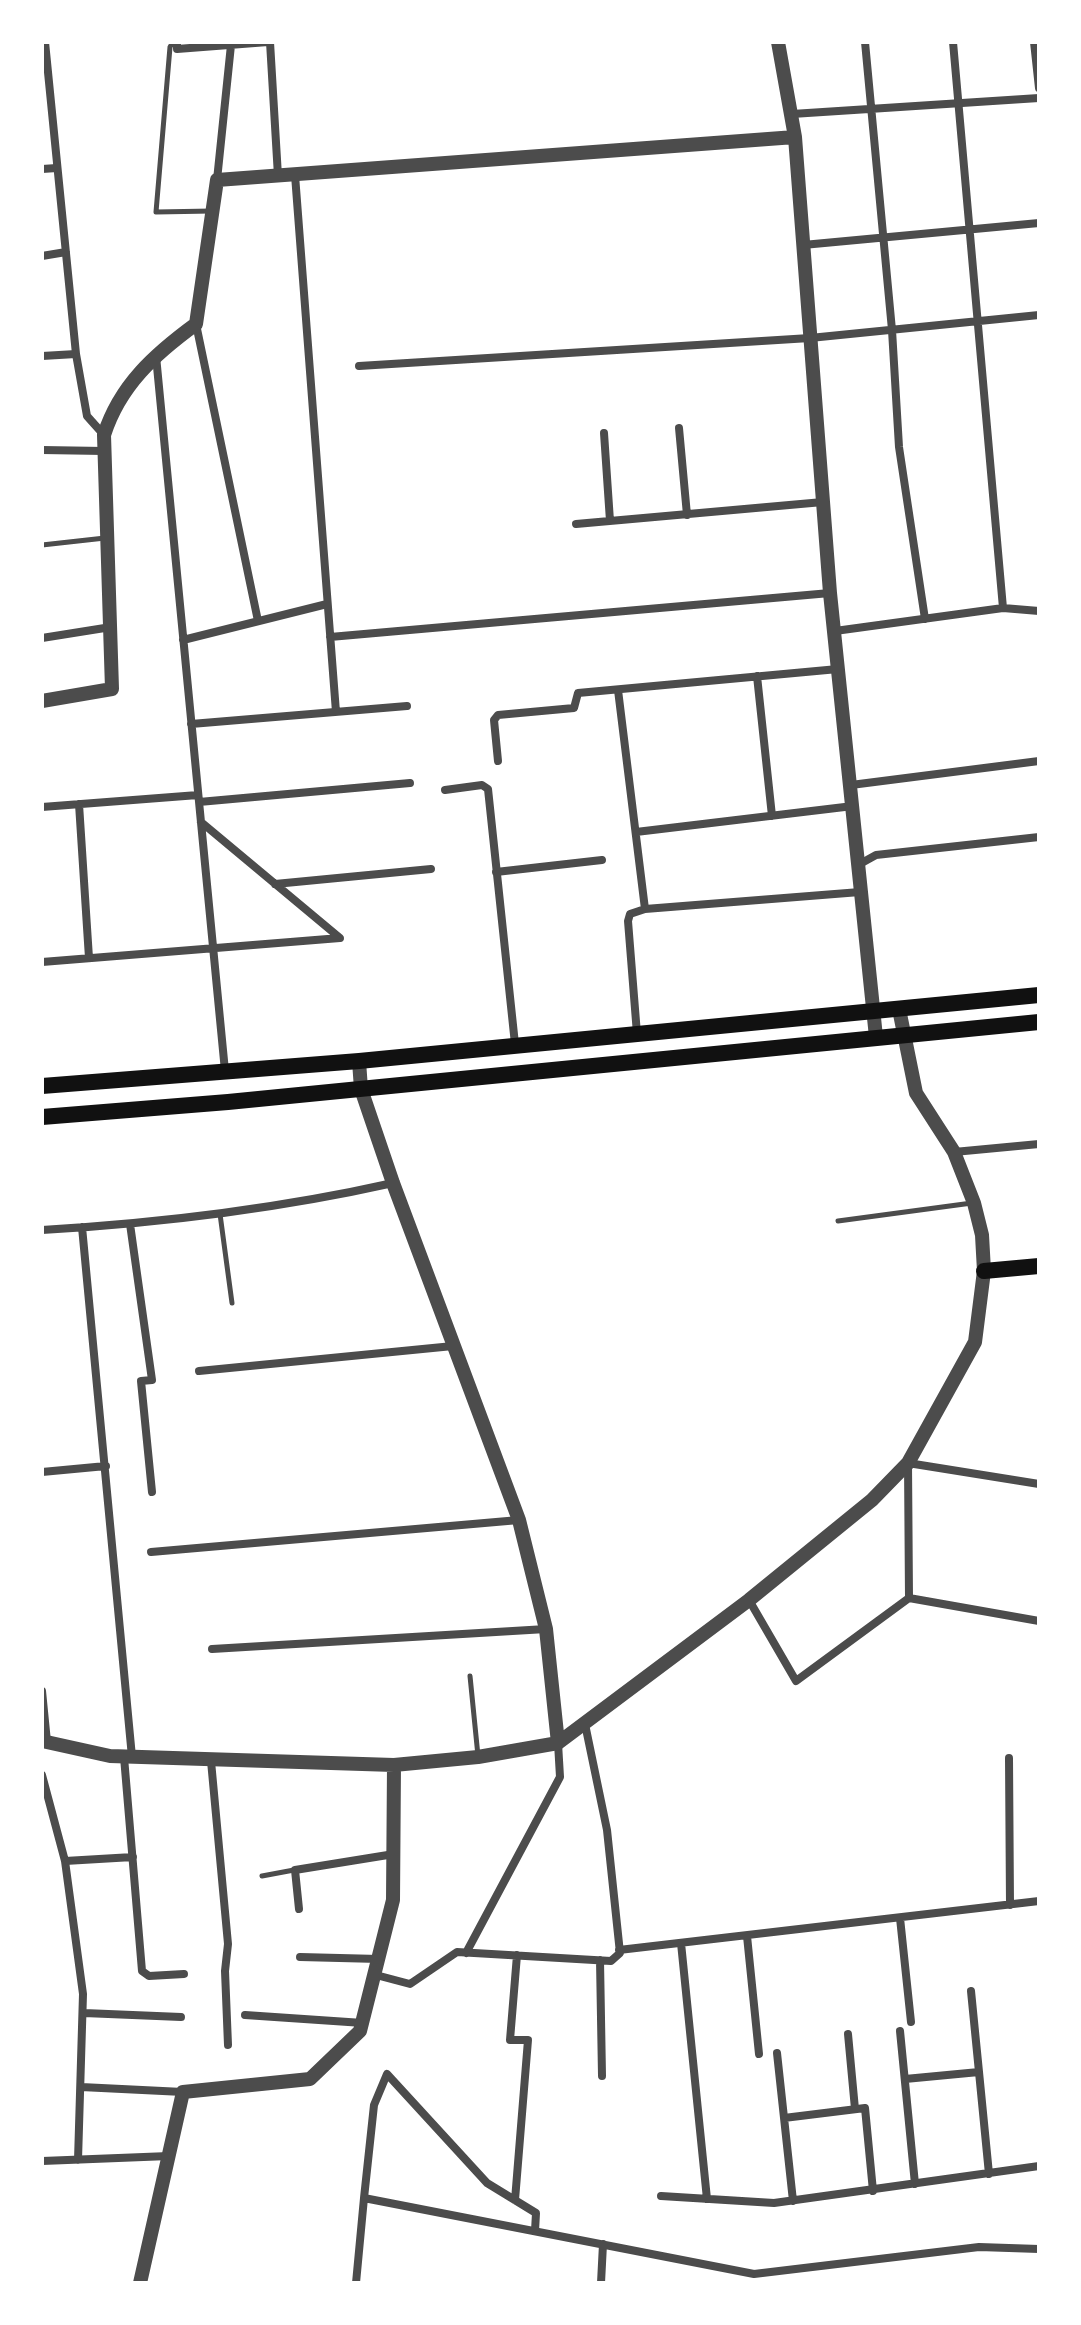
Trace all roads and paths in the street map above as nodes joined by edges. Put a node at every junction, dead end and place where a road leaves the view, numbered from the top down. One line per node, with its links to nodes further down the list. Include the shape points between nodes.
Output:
1 (45, 42): 10 (street)
2 (175, 42): 8 (street, via 177,49); 21 (lane, via 170,47 156,212)
3 (269, 42): 8 (street); 19 (street)
4 (778, 42): 14 (street)
5 (865, 42): 13 (street)
6 (953, 42): 12 (street)
7 (1034, 42): 9 (street)
8 (231, 45): 20 (street)
9 (1039, 88)
10 (46, 96): 16 (street)
11 (1039, 98): 12 (street)
12 (959, 103): 13 (street); 23 (street)
13 (872, 109): 14 (street); 24 (street)
14 (792, 114): 15 (street)
15 (795, 137): 18 (street); 25 (street)
16 (57, 168): 17 (street); 26 (street)
17 (42, 169)
18 (295, 175): 19 (street); 49 (street)
19 (278, 176): 20 (street)
20 (217, 180): 21 (street)
21 (213, 211): 30 (street)
22 (1039, 223): 23 (street)
23 (970, 230): 24 (street); 29 (street)
24 (884, 238): 25 (street); 31 (street)
25 (803, 245): 32 (street)
26 (66, 252): 27 (street); 34 (street)
27 (42, 256)
28 (1039, 315): 29 (street)
29 (978, 321): 31 (street); 50 (street)
30 (196, 324): 33 (street); 53 (street)
31 (892, 330): 32 (street); 52 (street, via 899,447)
32 (810, 338): 36 (street); 42 (street)
33 (156, 353): 39 (street, via 112,409); 58 (street)
34 (76, 354): 35 (street); 39 (street, via 87,416)
35 (42, 356)
36 (359, 366)
37 (679, 428): 43 (street)
38 (604, 433): 44 (street)
39 (104, 435): 41 (street)
40 (42, 450): 41 (street)
41 (104, 451): 46 (street)
42 (823, 502): 43 (street); 48 (street)
43 (687, 515): 44 (street)
44 (610, 521): 45 (street)
45 (576, 524)
46 (108, 538): 47 (lane); 54 (street)
47 (42, 545)
48 (830, 593): 55 (street); 56 (street)
49 (327, 604): 53 (street); 56 (street)
50 (1003, 608): 51 (street); 52 (street)
51 (1039, 611)
52 (925, 619): 55 (street)
53 (258, 621): 58 (street)
54 (111, 627): 57 (street); 62 (street, via 112,689)
55 (835, 631): 59 (street)
56 (330, 637): 64 (street)
57 (42, 638)
58 (183, 640): 65 (street)
59 (839, 669): 60 (street); 69 (street)
60 (757, 676): 61 (street); 75 (street)
61 (618, 690): 66 (street, via 575,694 574,708 494,716); 77 (street)
62 (42, 701)
63 (407, 706): 64 (street)
64 (336, 712): 65 (street)
65 (191, 724): 71 (street)
66 (498, 761)
67 (1039, 761): 69 (street)
68 (410, 783): 71 (street)
69 (851, 785): 73 (street)
70 (445, 790): 82 (street, via 486,785)
71 (199, 798): 72 (street); 76 (street)
72 (79, 804): 74 (street); 87 (street)
73 (853, 806): 75 (street); 80 (street)
74 (42, 807)
75 (772, 816): 77 (street)
76 (201, 822): 83 (street); 86 (street)
77 (636, 832): 85 (street)
78 (1039, 837): 80 (street, via 876,855)
79 (602, 860): 82 (street)
80 (858, 866): 84 (street)
81 (431, 869): 83 (street)
82 (496, 872): 96 (street)
83 (275, 884): 86 (street, via 340,938)
84 (860, 892): 85 (street); 91 (street)
85 (645, 909): 94 (street, via 628,917)
86 (213, 950): 87 (street); 98 (street)
87 (89, 958): 88 (street)
88 (42, 962)
89 (1039, 995): 90 (main road)
90 (899, 1009): 91 (main road); 93 (street)
91 (873, 1011): 94 (main road); 95 (street)
92 (1039, 1022): 93 (main road)
93 (903, 1034): 95 (main road); 103 (street, via 916,1093)
94 (637, 1035): 96 (main road)
95 (876, 1037): 100 (main road)
96 (515, 1044): 97 (main road)
97 (359, 1061): 98 (main road); 100 (street)
98 (225, 1072): 99 (main road)
99 (42, 1086)
100 (361, 1089): 101 (main road); 104 (street)
101 (42, 1117)
102 (1039, 1144): 103 (street)
103 (954, 1152): 105 (street)
104 (393, 1183): 106 (street, via 294,1205); 114 (street)
105 (974, 1203): 107 (lane); 112 (street)
106 (220, 1214): 108 (street); 113 (lane)
107 (838, 1221)
108 (130, 1224): 109 (street); 120 (street, via 152,1380 141,1381)
109 (82, 1227): 110 (street); 117 (street)
110 (42, 1230)
111 (1039, 1266): 112 (main road)
112 (984, 1271): 116 (street, via 975,1342)
113 (232, 1303)
114 (453, 1346): 115 (street); 121 (street)
115 (199, 1371)
116 (908, 1463): 119 (street); 123 (street); 124 (street, via 872,1500)
117 (106, 1466): 118 (street); 133 (street)
118 (42, 1472)
119 (1039, 1484)
120 (152, 1492)
121 (519, 1520): 122 (street); 126 (street)
122 (151, 1552)
123 (909, 1598): 124 (street, via 796,1681); 125 (street)
124 (749, 1600): 130 (street)
125 (1039, 1621)
126 (546, 1629): 127 (street); 132 (street)
127 (212, 1649)
128 (470, 1676): 134 (lane)
129 (42, 1691): 131 (street)
130 (579, 1729): 132 (street); 150 (street, via 607,1830)
131 (44, 1741): 133 (street)
132 (558, 1743): 134 (street); 151 (street, via 560,1777)
133 (128, 1757): 136 (street); 140 (street)
134 (478, 1757): 137 (street)
135 (1009, 1758): 145 (street)
136 (211, 1761): 137 (street); 166 (street, via 228,1944)
137 (394, 1765): 139 (street)
138 (42, 1775): 141 (street)
139 (395, 1854): 142 (street); 154 (street, via 393,1900)
140 (133, 1857): 141 (street); 156 (street, via 142,1971 149,1976)
141 (65, 1861): 159 (street)
142 (295, 1870): 143 (lane); 146 (street)
143 (262, 1876)
144 (1039, 1901): 145 (street)
145 (1010, 1905): 147 (street)
146 (299, 1909)
147 (900, 1918): 148 (street); 162 (street)
148 (747, 1936): 149 (street); 168 (street)
149 (681, 1943): 150 (street); 185 (street)
150 (619, 1950): 155 (street, via 611,1961)
151 (466, 1953): 152 (street); 157 (street, via 457,1952 410,1984)
152 (517, 1955): 155 (street); 186 (street, via 510,2040 528,2040)
153 (300, 1957): 154 (street)
154 (379, 1959): 157 (street)
155 (600, 1960): 170 (street)
156 (184, 1974)
157 (376, 1975): 163 (street)
158 (971, 1991): 169 (street)
159 (84, 2013): 161 (street); 172 (street)
160 (245, 2015): 163 (street)
161 (181, 2017)
162 (911, 2022)
163 (363, 2023): 173 (street, via 310,2079)
164 (900, 2031): 171 (street)
165 (848, 2034): 174 (street)
166 (228, 2045)
167 (777, 2053): 175 (street)
168 (759, 2054)
169 (979, 2072): 171 (street); 180 (street)
170 (602, 2076)
171 (905, 2079): 181 (street)
172 (81, 2087): 173 (street); 177 (street)
173 (183, 2092): 176 (street)
174 (855, 2109): 175 (street); 182 (street, via 865,2108)
175 (784, 2118): 187 (street)
176 (169, 2156): 177 (street); 191 (street)
177 (78, 2160): 178 (street)
178 (42, 2161)
179 (1039, 2166): 180 (street)
180 (989, 2174): 181 (street)
181 (915, 2184): 182 (street)
182 (873, 2191): 187 (street)
183 (661, 2196): 185 (street)
184 (364, 2198): 186 (street, via 374,2105 387,2074 487,2183); 188 (street); 192 (street)
185 (707, 2199): 187 (street)
186 (515, 2200): 188 (street, via 536,2213)
187 (793, 2201)
188 (535, 2231): 189 (street)
189 (603, 2244): 190 (street, via 754,2274 979,2247); 193 (street)
190 (1039, 2249)
191 (140, 2283)
192 (356, 2283)
193 (601, 2283)

